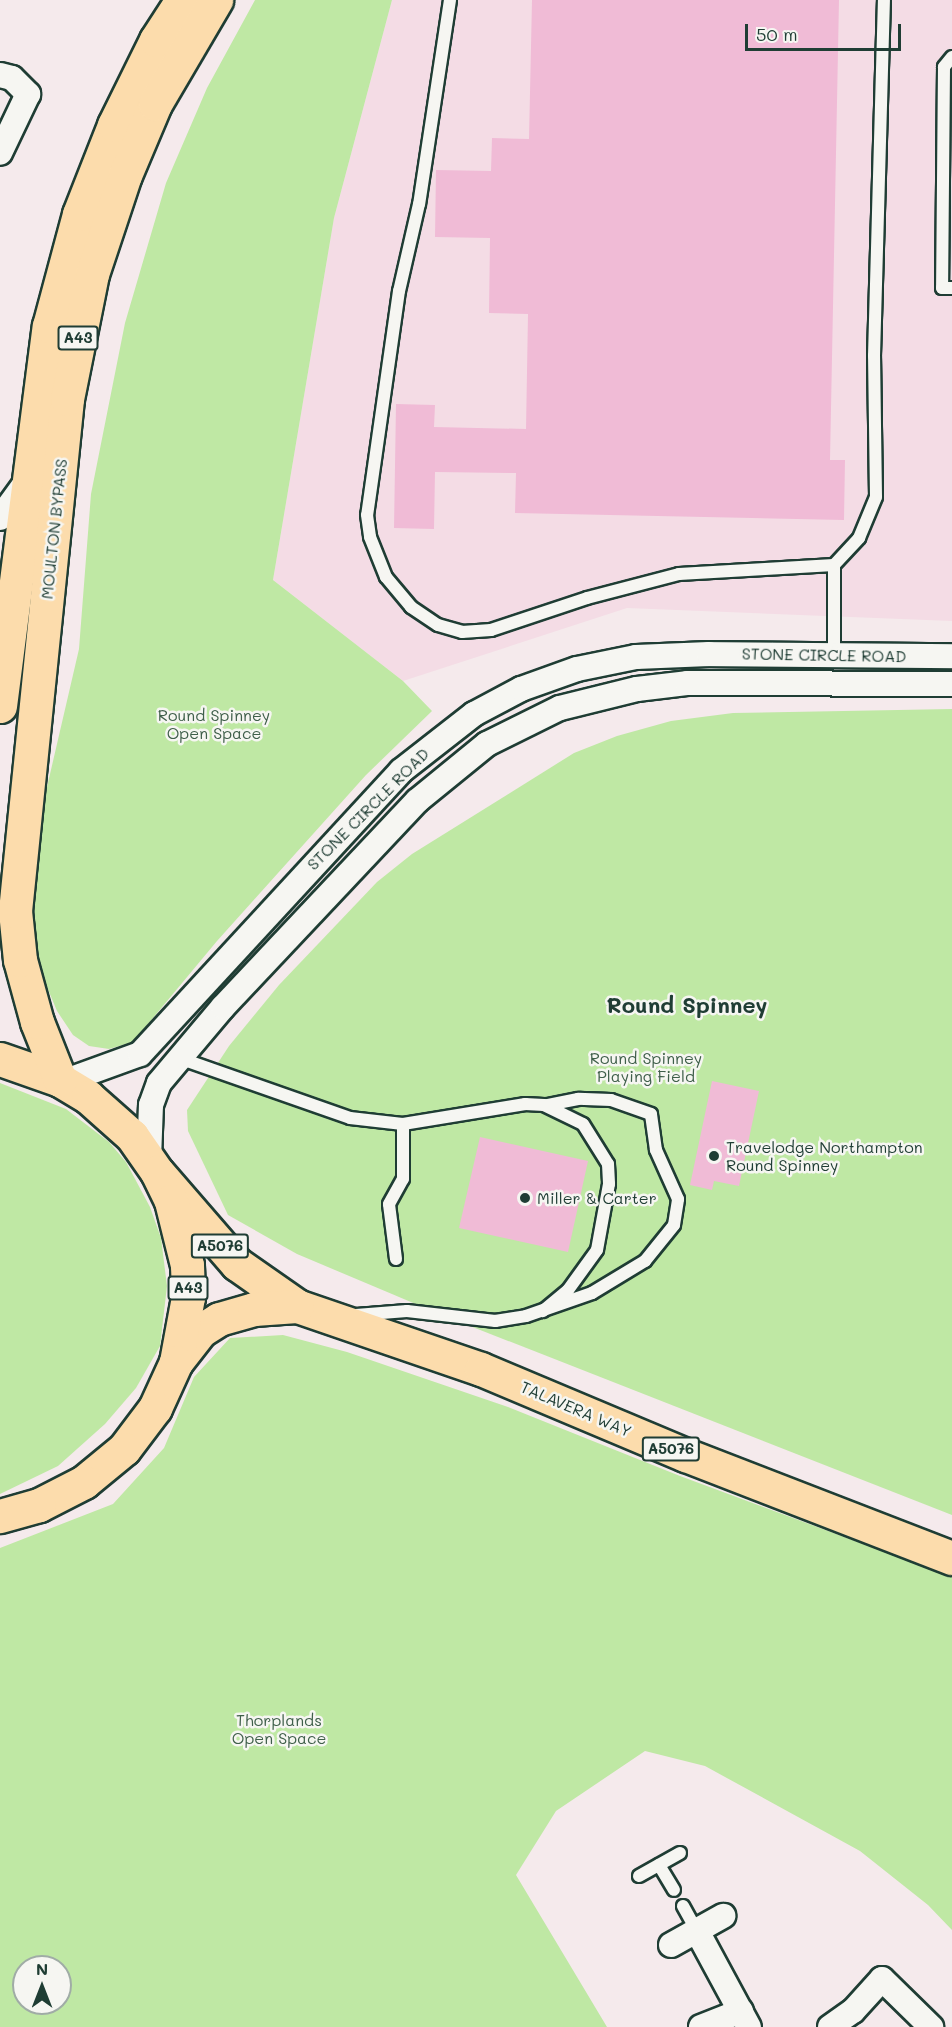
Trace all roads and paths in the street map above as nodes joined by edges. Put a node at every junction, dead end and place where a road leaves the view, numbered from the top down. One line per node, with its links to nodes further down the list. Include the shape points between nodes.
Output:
1 (182, 0): 9 (main road, MOULTON BYPASS / A43, via 156,40 114,125 80,214 49,326)
2 (216, 0): 19 (main road, MOULTON BYPASS / A43, via 155,104 125,175 92,274 67,399 15,911 20,960)
3 (450, 0): 11 (lane, via 368,493 370,537 386,577 411,607 438,625 462,632 490,630 587,598 679,574)
4 (884, 0): 11 (lane, via 874,356 876,497 859,538)
5 (951, 57): 8 (lane, via 944,67 942,288)
6 (0, 75): 7 (street, via 12,78 28,94)
7 (0, 153)
8 (952, 288)
9 (27, 480): 10 (street); 12 (main road, MOULTON BYPASS / A43)
10 (0, 518)
11 (834, 565): 13 (lane)
12 (5, 611): 16 (main road, MOULTON BYPASS / A43)
13 (834, 655): 14 (street, STONE CIRCLE ROAD); 19 (street, STONE CIRCLE ROAD, via 636,657 577,669 521,689 474,714 394,779 156,1040 132,1058)
14 (952, 656)
15 (952, 684): 17 (street, STONE CIRCLE ROAD, via 687,683 593,698 523,723 460,763 417,801)
16 (0, 706)
17 (179, 1058): 21 (lane, via 350,1118); 22 (street, STONE CIRCLE ROAD, via 159,1083 151,1105)
18 (0, 1059): 19 (main road, A43)
19 (62, 1081): 22 (main road, A43, via 111,1115)
20 (544, 1105): 21 (lane, via 502,1105); 25 (lane, via 567,1113 594,1136 608,1164 609,1184 597,1250 568,1290); 25 (lane, via 578,1099 611,1101 651,1114 656,1150 678,1198 674,1225 645,1261 592,1293)
21 (403, 1124): 23 (lane, via 403,1179 389,1204)
22 (153, 1165): 24 (main road, TALAVERA WAY / A5076, via 237,1264); 27 (main road, A43, via 171,1201 187,1265 184,1330)
23 (396, 1259)
24 (297, 1306): 26 (main road, TALAVERA WAY / A5076); 27 (main road, TALAVERA WAY / A5076, via 254,1309 219,1319 200,1331)
25 (543, 1311): 26 (lane, via 495,1321 407,1311)
26 (328, 1317): 31 (main road, TALAVERA WAY / A5076, via 480,1369 686,1455)
27 (176, 1362): 28 (main road, A43, via 154,1408 124,1449 84,1482)
28 (39, 1505): 29 (main road, A43); 30 (main road, A43)
29 (0, 1516)
30 (0, 1526)
31 (952, 1558)
32 (680, 1853): 33 (lane)
33 (659, 1864): 34 (lane); 35 (lane)
34 (639, 1876)
35 (674, 1890)
36 (683, 1906): 38 (lane)
37 (723, 1916): 38 (street)
38 (697, 1931): 39 (street); 40 (street)
39 (671, 1945)
40 (745, 2019): 41 (street)
41 (701, 2027)
42 (830, 2027): 43 (street, via 853,2011 882,1979)
43 (931, 2027)

